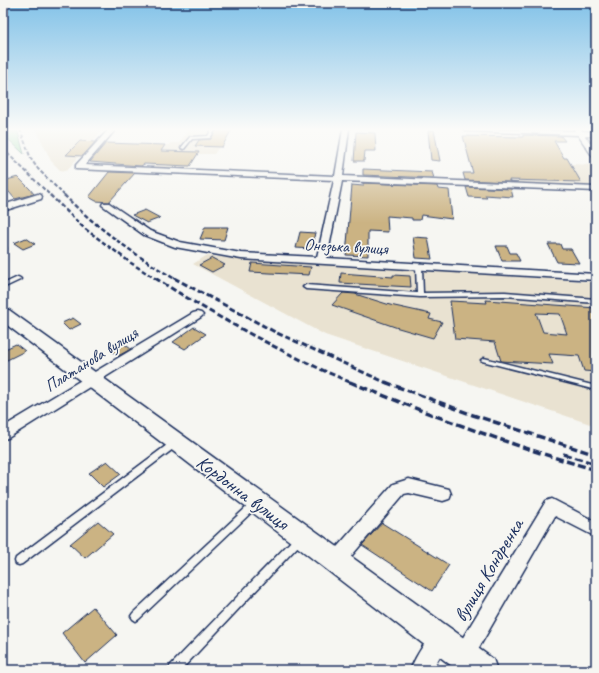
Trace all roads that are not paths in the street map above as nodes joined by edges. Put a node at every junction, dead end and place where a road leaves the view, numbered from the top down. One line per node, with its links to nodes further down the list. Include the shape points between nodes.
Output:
1 (85, 160): 3 (street, via 79,167)
2 (342, 160): 3 (street)
3 (339, 178): 4 (street); 8 (street)
4 (596, 189)
5 (38, 196): 7 (street)
6 (106, 205): 8 (street, Онезька вулиця, via 147,233 178,245 241,256)
7 (3, 208)
8 (321, 261): 9 (street, Онезька вулиця)
9 (419, 267): 10 (street, Онезька вулиця); 14 (lane)
10 (596, 277)
11 (18, 279): 12 (lane)
12 (3, 286)
13 (306, 287): 14 (lane)
14 (420, 295): 15 (lane, via 505,294)
15 (596, 301)
16 (3, 314): 19 (main road, Кордонна вулиця)
17 (197, 315): 19 (street, Платанова вулиця)
18 (484, 360): 20 (lane)
19 (92, 380): 21 (street, Платанова вулиця); 22 (main road, Кордонна вулиця)
20 (596, 388)
21 (3, 434)
22 (177, 442): 24 (main road, Кордонна вулиця); 27 (lane)
23 (443, 494): 28 (street, via 409,486 399,489)
24 (256, 502): 26 (main road, Кордонна вулиця); 29 (lane)
25 (596, 530): 31 (street, вулиця Кондренка, via 552,506)
26 (302, 536): 28 (main road, Кордонна вулиця); 32 (lane)
27 (19, 561)
28 (336, 561): 30 (main road, Кордонна вулиця)
29 (136, 616)
30 (440, 639): 31 (main road, Кордонна вулиця); 33 (street)
31 (463, 656): 34 (main road, Кордонна вулиця)
32 (174, 670)
33 (420, 670)
34 (482, 670)

